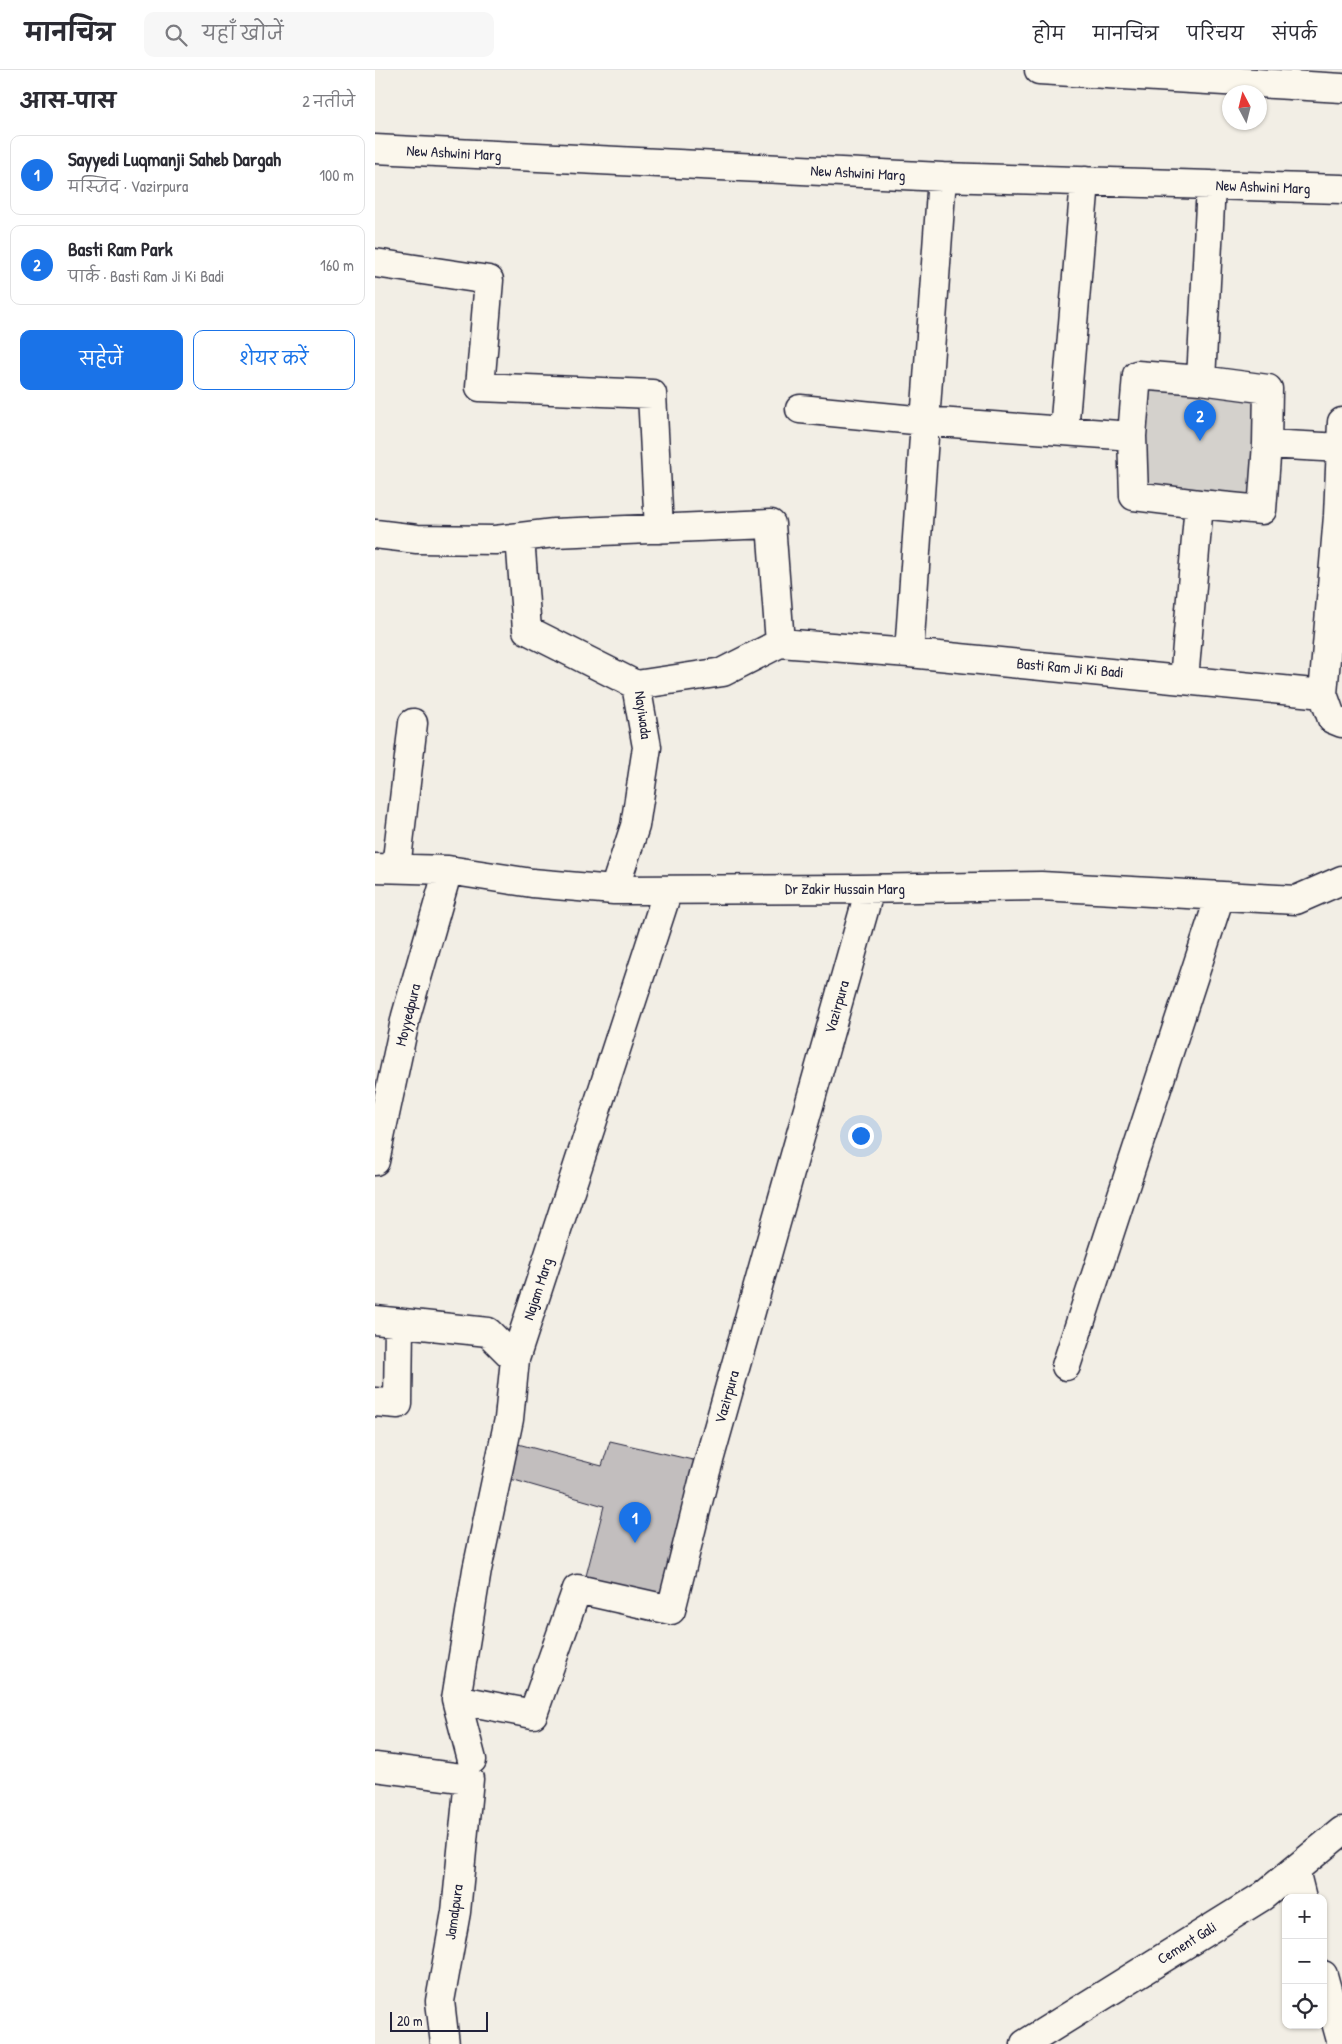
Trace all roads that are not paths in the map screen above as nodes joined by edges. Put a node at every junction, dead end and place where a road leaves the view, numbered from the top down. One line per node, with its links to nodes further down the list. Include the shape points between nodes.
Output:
1 (1039, 70): 2 (street)
2 (1342, 88)
3 (375, 149): 4 (street, New Ashwini Marg)
4 (942, 177): 5 (street, New Ashwini Marg); 11 (street)
5 (1085, 181): 6 (street, New Ashwini Marg); 12 (street)
6 (1211, 185): 7 (street, New Ashwini Marg); 9 (street)
7 (1342, 189)
8 (375, 263): 17 (street, via 489,280 480,387 652,394)
9 (1201, 380): 13 (street, via 1137,375); 15 (street, via 1269,389)
10 (799, 409): 11 (street)
11 (925, 421): 12 (street); 21 (street)
12 (1064, 431): 13 (street)
13 (1132, 436): 16 (street, via 1134,496)
14 (1341, 440): 15 (street); 24 (street)
15 (1267, 444): 16 (street, via 1262,510)
16 (1199, 504): 22 (street)
17 (659, 529): 19 (street); 20 (street, via 771,524)
18 (375, 534): 19 (street, via 417,539 495,540)
19 (520, 537): 23 (street, via 527,630)
20 (780, 644): 21 (street, Basti Ram Ji Ki Badi); 23 (street, Nayiwada, via 723,672)
21 (909, 653): 22 (street, Basti Ram Ji Ki Badi)
22 (1184, 680): 24 (street, Basti Ram Ji Ki Badi)
23 (636, 685): 31 (street, Nayiwada, via 647,747 635,826)
24 (1323, 694): 25 (street, via 1332,719)
25 (1342, 723)
26 (413, 724): 27 (street)
27 (386, 868): 28 (street, Dr Zakir Hussain Marg)
28 (448, 870): 31 (street, Dr Zakir Hussain Marg, via 532,883); 34 (street, Moyyedpura, via 407,1016)
29 (1342, 880): 33 (street, Dr Zakir Hussain Marg, via 1296,900)
30 (870, 889): 32 (street, Dr Zakir Hussain Marg); 33 (street, Dr Zakir Hussain Marg, via 1041,886); 39 (street, Vazirpura, via 704,1478 671,1610 577,1589 533,1714)
31 (613, 890): 32 (street, Dr Zakir Hussain Marg)
32 (668, 890): 36 (street, Najam Marg)
33 (1220, 896): 37 (street)
34 (375, 1162)
35 (387, 1322): 36 (street, via 488,1332); 38 (street, via 398,1404)
36 (515, 1359): 39 (street, Najam Marg, via 509,1419 477,1570)
37 (1066, 1366)
38 (375, 1402)
39 (456, 1699): 41 (street)
40 (375, 1768): 41 (street)
41 (470, 1769): 46 (street, Jamalpura, via 456,1912 440,2001)
42 (1342, 1831): 43 (street, Cement Gali)
43 (1295, 1870): 44 (street); 47 (street, Cement Gali, via 1263,1896)
44 (1301, 1894)
45 (1325, 1984): 48 (street)
46 (445, 2044)
47 (1025, 2044)
48 (1342, 2044)

